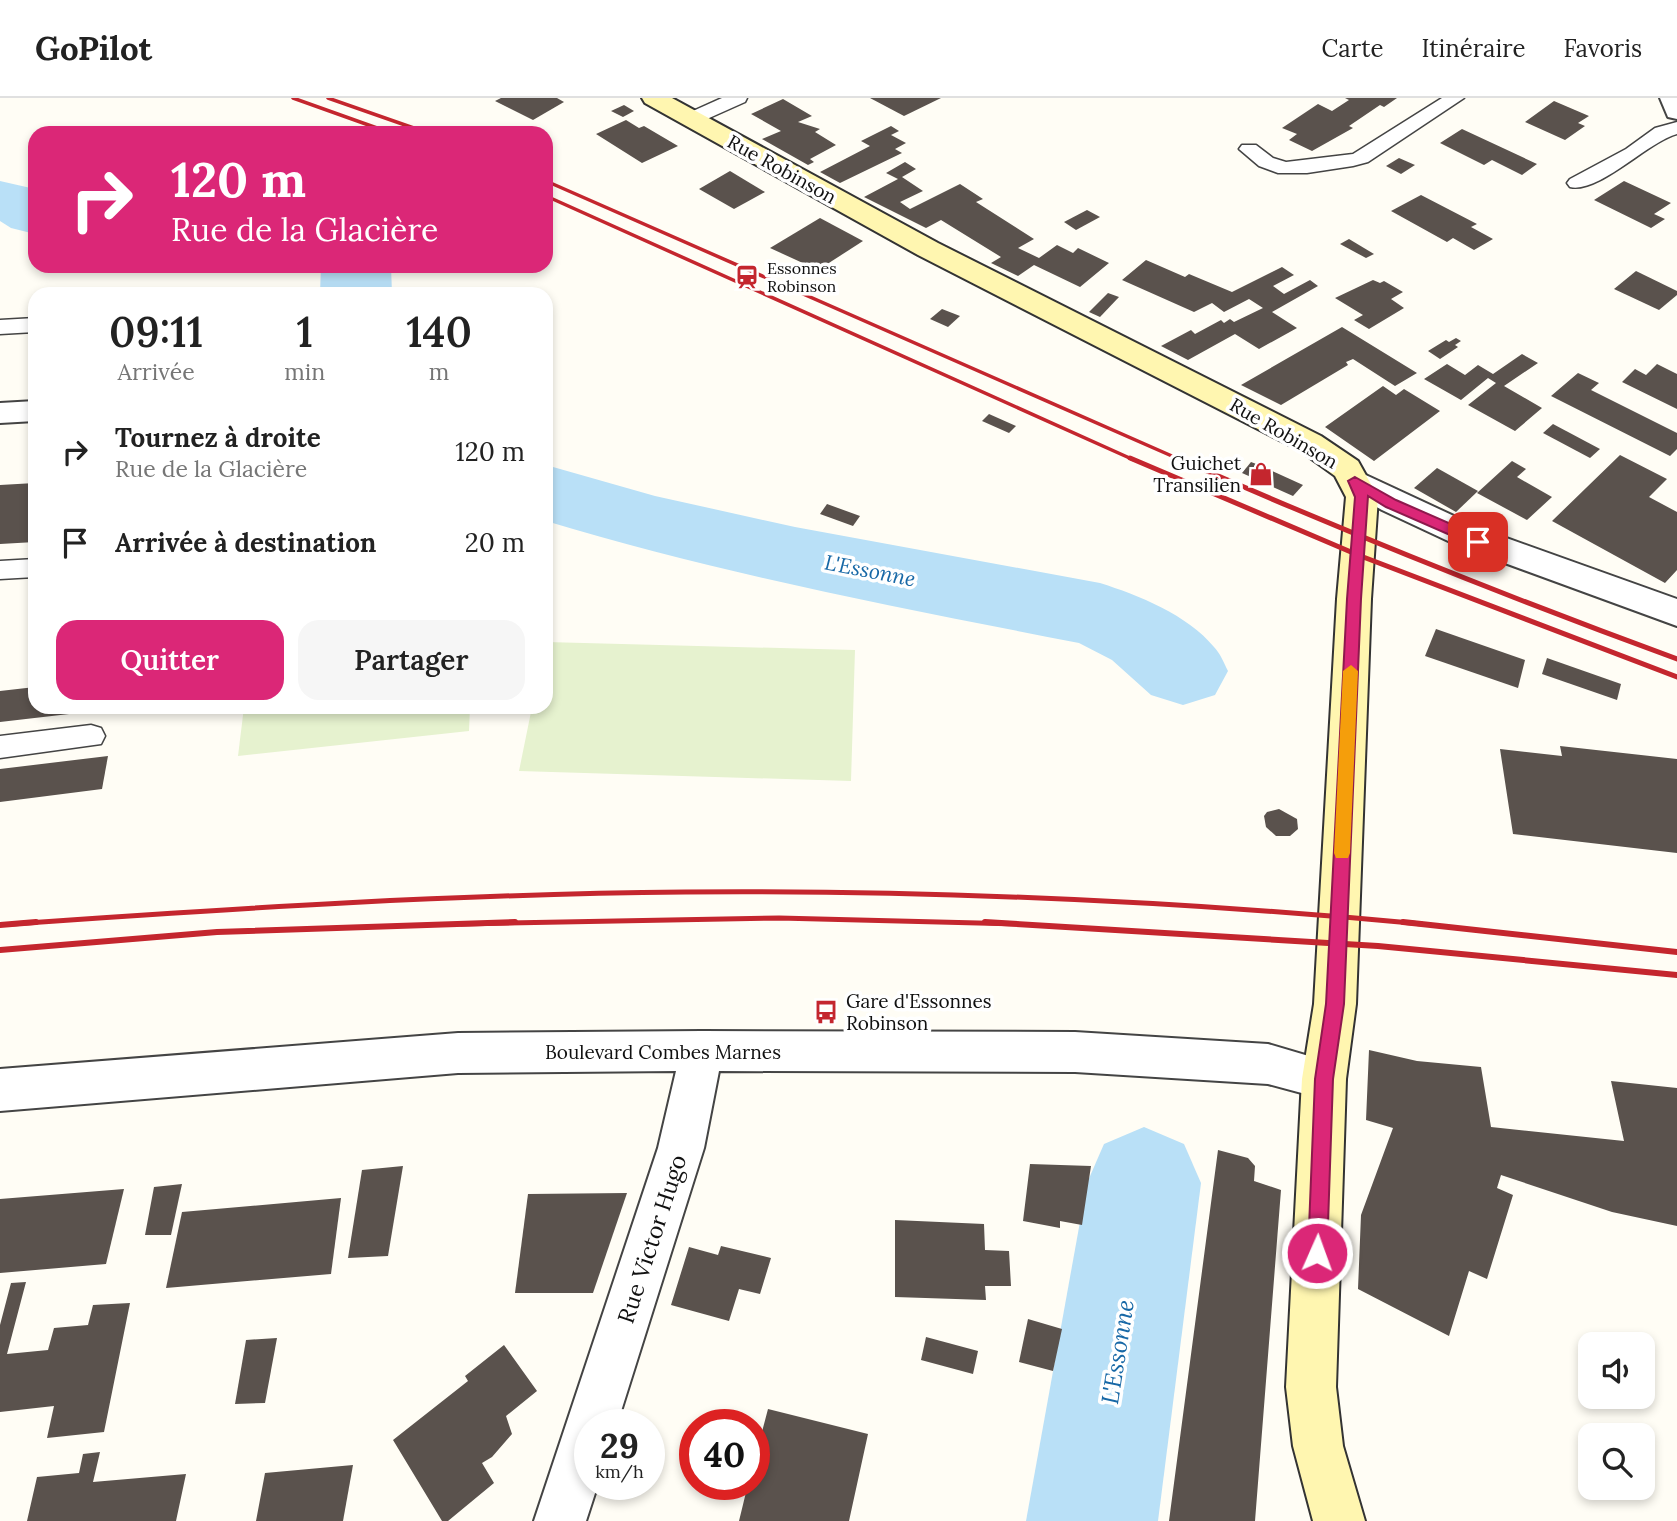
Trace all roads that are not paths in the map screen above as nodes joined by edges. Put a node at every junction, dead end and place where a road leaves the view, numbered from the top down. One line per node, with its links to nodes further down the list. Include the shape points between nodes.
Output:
1 (654, 98): 6 (street, Rue Robinson)
2 (738, 98): 6 (lane)
3 (1455, 98): 8 (lane, via 1361,158 1344,163 1279,167)
4 (1672, 98): 5 (street)
5 (1677, 112)
6 (691, 119): 14 (street, Rue Robinson, via 928,249 1300,438 1328,455)
7 (1677, 128): 9 (lane, via 1662,132)
8 (1249, 149)
9 (1577, 183)
10 (28, 325): 11 (lane)
11 (0, 327)
12 (28, 411): 13 (street)
13 (0, 413)
14 (1355, 481): 17 (street, via 1391,504 1478,542); 21 (street, Rue Robinson, via 1362,497 1335,1004)
15 (28, 568): 16 (lane)
16 (0, 570)
17 (1677, 613)
18 (91, 736): 19 (lane)
19 (0, 747)
20 (702, 1051): 21 (street, Boulevard Combes Marnes, via 1075,1052 1268,1064); 22 (street, Boulevard Combes Marnes, via 458,1053); 23 (street, Rue Victor Hugo, via 681,1148)
21 (1324, 1079): 26 (street, Rue Robinson, via 1311,1387 1318,1446)
22 (0, 1090)
23 (597, 1409)
24 (574, 1479): 25 (street)
25 (560, 1521)
26 (1339, 1521)

